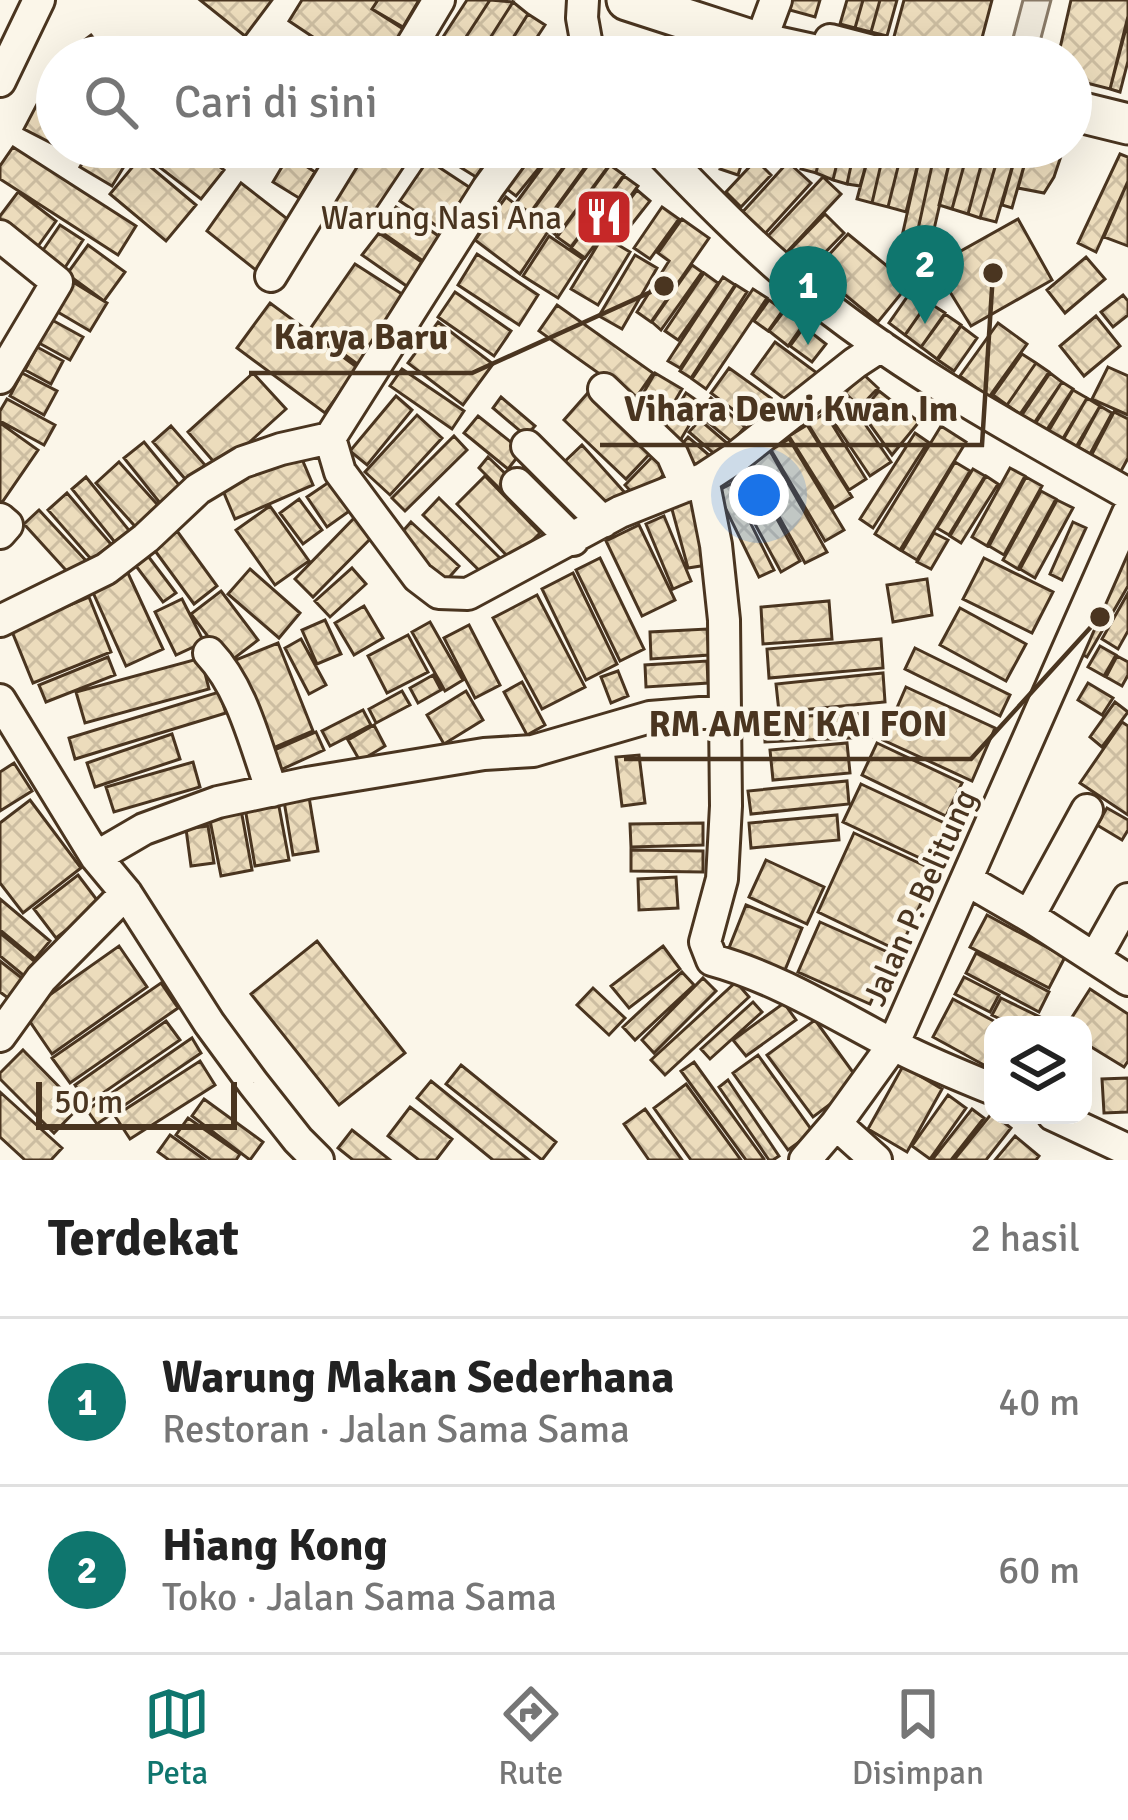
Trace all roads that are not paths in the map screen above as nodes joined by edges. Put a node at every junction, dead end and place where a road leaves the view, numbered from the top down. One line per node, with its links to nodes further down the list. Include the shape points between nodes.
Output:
1 (39, 0): 10 (street)
2 (440, 0): 6 (street)
3 (583, 0): 7 (street)
4 (628, 0): 8 (main road)
5 (776, 0): 9 (street)
6 (418, 36)
7 (585, 36)
8 (772, 36)
9 (776, 36)
10 (0, 81)
11 (1092, 115): 12 (main road)
12 (1128, 124)
13 (337, 168): 17 (street)
14 (503, 168): 21 (street)
15 (678, 168): 18 (street, via 802,287)
16 (0, 236): 19 (street, via 57,283)
17 (272, 276)
18 (881, 346): 23 (street); 25 (street)
19 (0, 378)
20 (604, 389): 23 (street)
21 (330, 438): 30 (street, via 340,472 365,509 439,593 469,594); 31 (street, via 243,462 198,489 106,569)
22 (527, 446): 28 (street)
23 (695, 482): 28 (street); 34 (street, via 716,545)
24 (517, 484): 30 (street)
25 (1128, 494)
26 (1128, 513): 38 (street, Jalan P. Belitung)
27 (0, 519): 29 (street, via 7,525)
28 (603, 522): 30 (street)
29 (0, 533)
30 (573, 540)
31 (0, 621)
32 (209, 653): 35 (street, via 234,690)
33 (0, 700): 37 (street)
34 (725, 711): 35 (street, via 650,717 532,751); 45 (street, via 722,879 705,942 712,960)
35 (272, 791): 37 (street, via 182,814)
36 (1087, 810): 41 (street)
37 (109, 850): 39 (street)
38 (967, 880): 41 (street); 45 (street, Jalan P. Belitung)
39 (125, 892): 44 (street, via 40,979); 50 (street)
40 (1128, 899): 42 (street)
41 (1029, 916): 42 (street)
42 (1095, 958): 43 (street)
43 (1128, 980)
44 (0, 1036)
45 (893, 1045): 46 (street); 47 (street, Jalan P. Belitung)
46 (984, 1085)
47 (836, 1124): 51 (street, Jalan P. Belitung); 52 (street)
48 (1072, 1124): 49 (street)
49 (1128, 1150)
50 (298, 1153)
51 (805, 1160)
52 (877, 1160)

